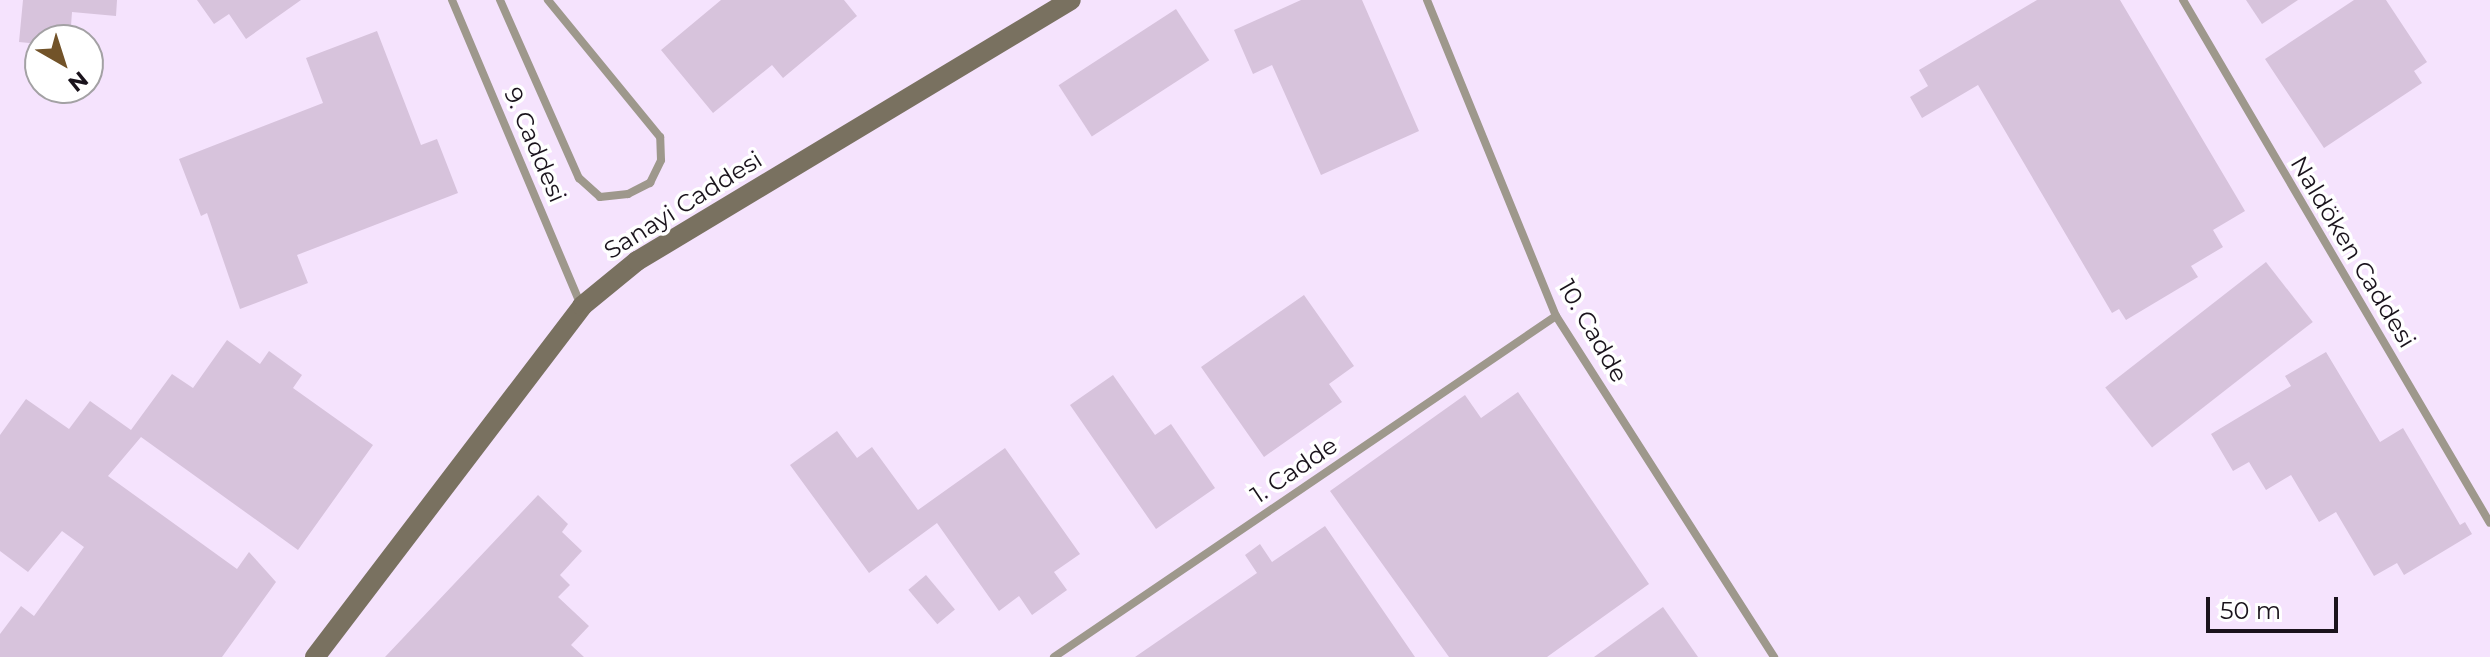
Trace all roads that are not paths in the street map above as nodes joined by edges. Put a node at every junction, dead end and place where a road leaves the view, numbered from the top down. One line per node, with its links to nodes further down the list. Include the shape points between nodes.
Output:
1 (452, 0): 7 (lane, 9. Caddesi)
2 (500, 0): 3 (lane, via 579,178 600,197 628,194 650,183 661,160 660,137)
3 (548, 0)
4 (1071, 0): 7 (street, Sanayi Caddesi, via 637,261)
5 (1427, 0): 8 (lane, 10. Cadde)
6 (2183, 0): 9 (lane, Naldöken Caddesi)
7 (582, 306): 10 (street, Sanayi Caddesi)
8 (1556, 316): 11 (lane, 1. Cadde); 12 (lane, 10. Cadde)
9 (2490, 523)
10 (315, 657)
11 (1054, 657)
12 (1774, 657)

